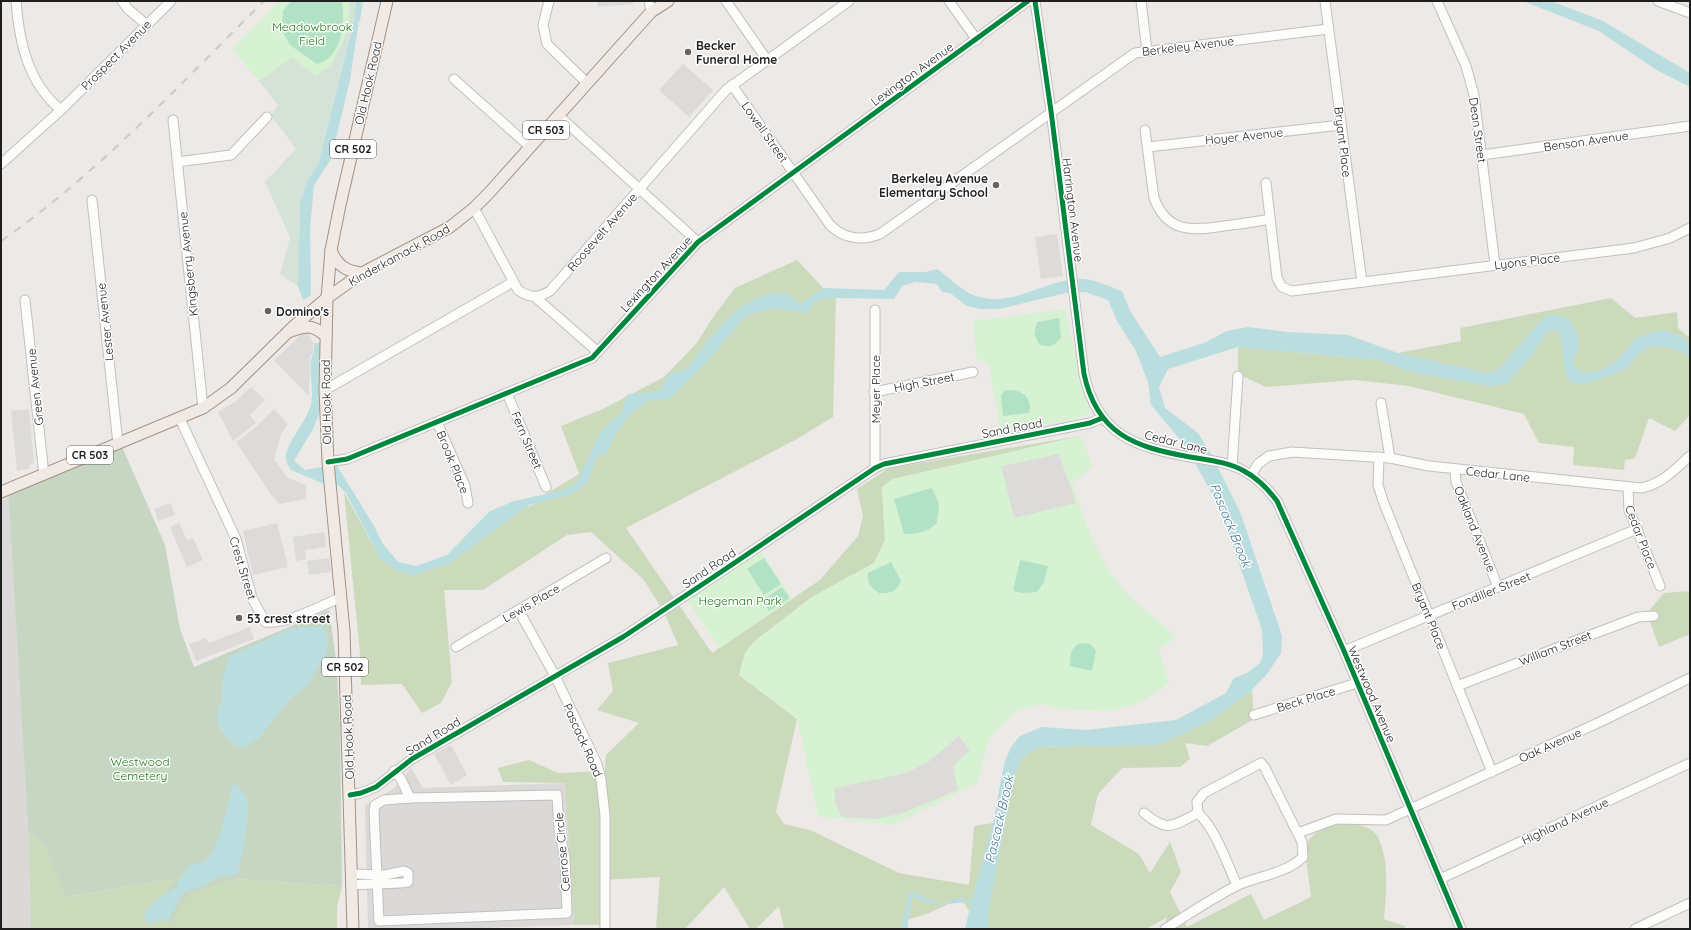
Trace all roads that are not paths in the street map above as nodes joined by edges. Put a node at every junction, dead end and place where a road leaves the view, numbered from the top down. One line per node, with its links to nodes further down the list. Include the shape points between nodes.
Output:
1 (16, 1): 26 (street, via 20,38 31,69 48,97)
2 (122, 1): 18 (street)
3 (171, 1): 18 (street, Prospect Avenue)
4 (387, 1): 48 (main road, Old Hook Road / CR 502)
5 (549, 1): 24 (street, via 543,25 548,44)
6 (668, 1): 16 (main road, Kinderkamack Road / CR 503)
7 (726, 1): 22 (street)
8 (849, 1): 22 (street, Roosevelt Avenue)
9 (949, 1): 20 (street)
10 (1028, 1): 20 (street, Lexington Avenue)
11 (1035, 1): 27 (street, Harrington Avenue)
12 (1141, 1): 21 (street)
13 (1325, 1): 19 (street, Bryant Place)
14 (1437, 1): 36 (street, Dean Street, via 1466,66 1474,95)
15 (1658, 1): 17 (street)
16 (650, 6): 24 (main road, Kinderkamack Road / CR 503)
17 (1690, 13)
18 (147, 25): 26 (street, Prospect Avenue)
19 (1328, 29): 21 (street, Berkeley Avenue); 31 (street, Bryant Place)
20 (977, 40): 39 (street, Lexington Avenue)
21 (1147, 51): 27 (street, Berkeley Avenue, via 1135,53)
22 (767, 60): 25 (street, Roosevelt Avenue)
23 (454, 79): 34 (street)
24 (587, 83): 28 (main road, Kinderkamack Road / CR 503)
25 (732, 85): 39 (street, Lowell Street); 41 (street, Roosevelt Avenue)
26 (61, 110): 38 (street, Prospect Avenue)
27 (1051, 111): 46 (street, Berkeley Avenue); 67 (street, Harrington Avenue, via 1086,382 1093,403)
28 (559, 116): 34 (main road, Kinderkamack Road / CR 503); 41 (street)
29 (267, 117): 37 (street, via 231,155)
30 (173, 120): 37 (street, Kingsberry Avenue)
31 (1341, 125): 35 (street, Hoyer Avenue); 52 (street, Bryant Place)
32 (1690, 126): 36 (street, Benson Avenue)
33 (1146, 130): 35 (street)
34 (530, 147): 43 (main road, Kinderkamack Road / CR 503)
35 (1148, 147): 44 (street, via 1154,198 1162,213 1175,224 1198,230)
36 (1482, 155): 49 (street, Dean Street)
37 (177, 162): 66 (street, Kingsberry Avenue)
38 (1, 164)
39 (794, 173): 46 (street, Lowell Street, via 830,225 840,233 863,239); 47 (street, Lexington Avenue)
40 (1266, 183): 44 (street, Lyons Place)
41 (640, 189): 47 (street); 53 (street, Roosevelt Avenue, via 550,291)
42 (92, 200): 70 (street, Lester Avenue)
43 (474, 208): 50 (main road, Kinderkamack Road / CR 503, via 432,237); 51 (street)
44 (1270, 219): 52 (street, Lyons Place, via 1277,278 1282,287 1292,291)
45 (1690, 228): 49 (street, Lyons Place, via 1670,238 1634,248)
46 (886, 229)
47 (698, 242): 59 (street, Lexington Avenue)
48 (331, 250): 50 (main road, via 335,261 343,268); 54 (main road, Old Hook Road / CR 502)
49 (1495, 265): 52 (street, Lyons Place)
50 (362, 273): 54 (main road, Kinderkamack Road / CR 503)
51 (514, 282): 53 (street, via 522,293); 62 (street)
52 (1362, 282)
53 (535, 297): 59 (street)
54 (327, 298): 57 (main road, Kinderkamack Road / CR 503); 58 (main road, Old Hook Road / CR 502)
55 (25, 300): 78 (street, Green Avenue)
56 (875, 310): 63 (street, Meyer Place)
57 (288, 331): 58 (main road, via 306,327 316,328); 66 (main road, Kinderkamack Road / CR 503, via 231,388)
58 (326, 336): 62 (main road, Old Hook Road / CR 502)
59 (598, 352): 64 (street, Lexington Avenue, via 584,362)
60 (973, 372): 63 (street, High Street)
61 (1238, 376): 75 (street)
62 (325, 390): 74 (main road, Old Hook Road / CR 502)
63 (874, 392): 76 (street, Meyer Place)
64 (507, 393): 69 (street, Lexington Avenue); 80 (street, Fern Street)
65 (1381, 403): 73 (street)
66 (203, 408): 68 (main road, Kinderkamack Road / CR 503)
67 (1102, 418): 75 (street, Cedar Lane, via 1126,438 1146,446); 76 (street, Sand Road, via 1090,424 884,464)
68 (180, 419): 70 (main road, Kinderkamack Road / CR 503); 88 (street, Crest Street, via 236,539 252,598 265,622)
69 (437, 422): 74 (street, Lexington Avenue, via 347,459); 83 (street, Brook Place, via 465,486)
70 (118, 444): 78 (main road, Kinderkamack Road / CR 503)
71 (1690, 456): 81 (street, Cedar Lane, via 1658,483 1641,488)
72 (1379, 458): 73 (street, Cedar Lane); 79 (street, Cedar Lane, via 1285,452 1269,456 1258,464); 91 (street, Bryant Place, via 1378,485 1381,496)
73 (1390, 458): 77 (street, Cedar Lane)
74 (328, 462): 88 (main road, Old Hook Road / CR 502)
75 (1232, 466): 79 (street, Cedar Lane)
76 (875, 468): 94 (street, Sand Road, via 646,622)
77 (1455, 469): 81 (street, Cedar Lane); 87 (street, Oakland Avenue, via 1456,482)
78 (44, 475): 82 (main road, Kinderkamack Road / CR 503)
79 (1251, 475): 93 (street, Westwood Avenue, via 1277,501)
80 (546, 487)
81 (1628, 488): 84 (street, Cedar Place, via 1627,502)
82 (1, 492)
83 (468, 503)
84 (1637, 529): 86 (street, Cedar Place); 87 (street, Fondiller Street)
85 (606, 558): 89 (street, Lewis Place)
86 (1660, 586)
87 (1498, 587): 91 (street, Fondiller Street)
88 (340, 598): 102 (main road, Old Hook Road / CR 502, via 344,631)
89 (518, 611): 92 (street, Lewis Place); 94 (street, Pascack Road)
90 (1654, 616): 97 (street, William Street, via 1638,616)
91 (1429, 617): 93 (street, Fondiller Street); 97 (street, Bryant Place)
92 (456, 647)
93 (1344, 651): 96 (street, Westwood Avenue)
94 (555, 676): 100 (street, Sand Road); 114 (street, Pascack Road, via 601,780 605,816)
95 (1690, 678): 101 (street, Oak Avenue)
96 (1357, 683): 98 (street, Beck Place); 104 (street, Westwood Avenue)
97 (1457, 686): 101 (street, Bryant Place)
98 (1254, 715)
99 (1690, 763): 110 (street, Highland Avenue)
100 (394, 771): 102 (street, Sand Road, via 376,787); 103 (street, via 408,789)
101 (1492, 772): 104 (street, Oak Avenue)
102 (350, 794): 108 (main road, Old Hook Road / CR 502)
103 (410, 798): 109 (street, Cenrose Circle, via 384,800 375,805); 109 (street, Cenrose Circle, via 557,795 558,829 565,858 567,913 378,921)
104 (1409, 809): 107 (street, Oak Avenue, via 1386,820 1336,819); 110 (street, Westwood Avenue)
105 (1144, 813): 106 (street, via 1156,823 1168,826)
106 (1198, 813): 107 (street, via 1197,802 1204,793 1261,763); 111 (street, via 1213,835)
107 (1298, 833): 111 (street, via 1304,850 1303,857 1298,862)
108 (352, 879): 109 (street); 113 (main road, Old Hook Road / CR 502)
109 (377, 879)
110 (1440, 879): 116 (street, Westwood Avenue)
111 (1238, 885): 115 (street, via 1189,912)
112 (1690, 903): 117 (street)
113 (353, 929)
114 (605, 929)
115 (1165, 929)
116 (1461, 929)
117 (1635, 929)

